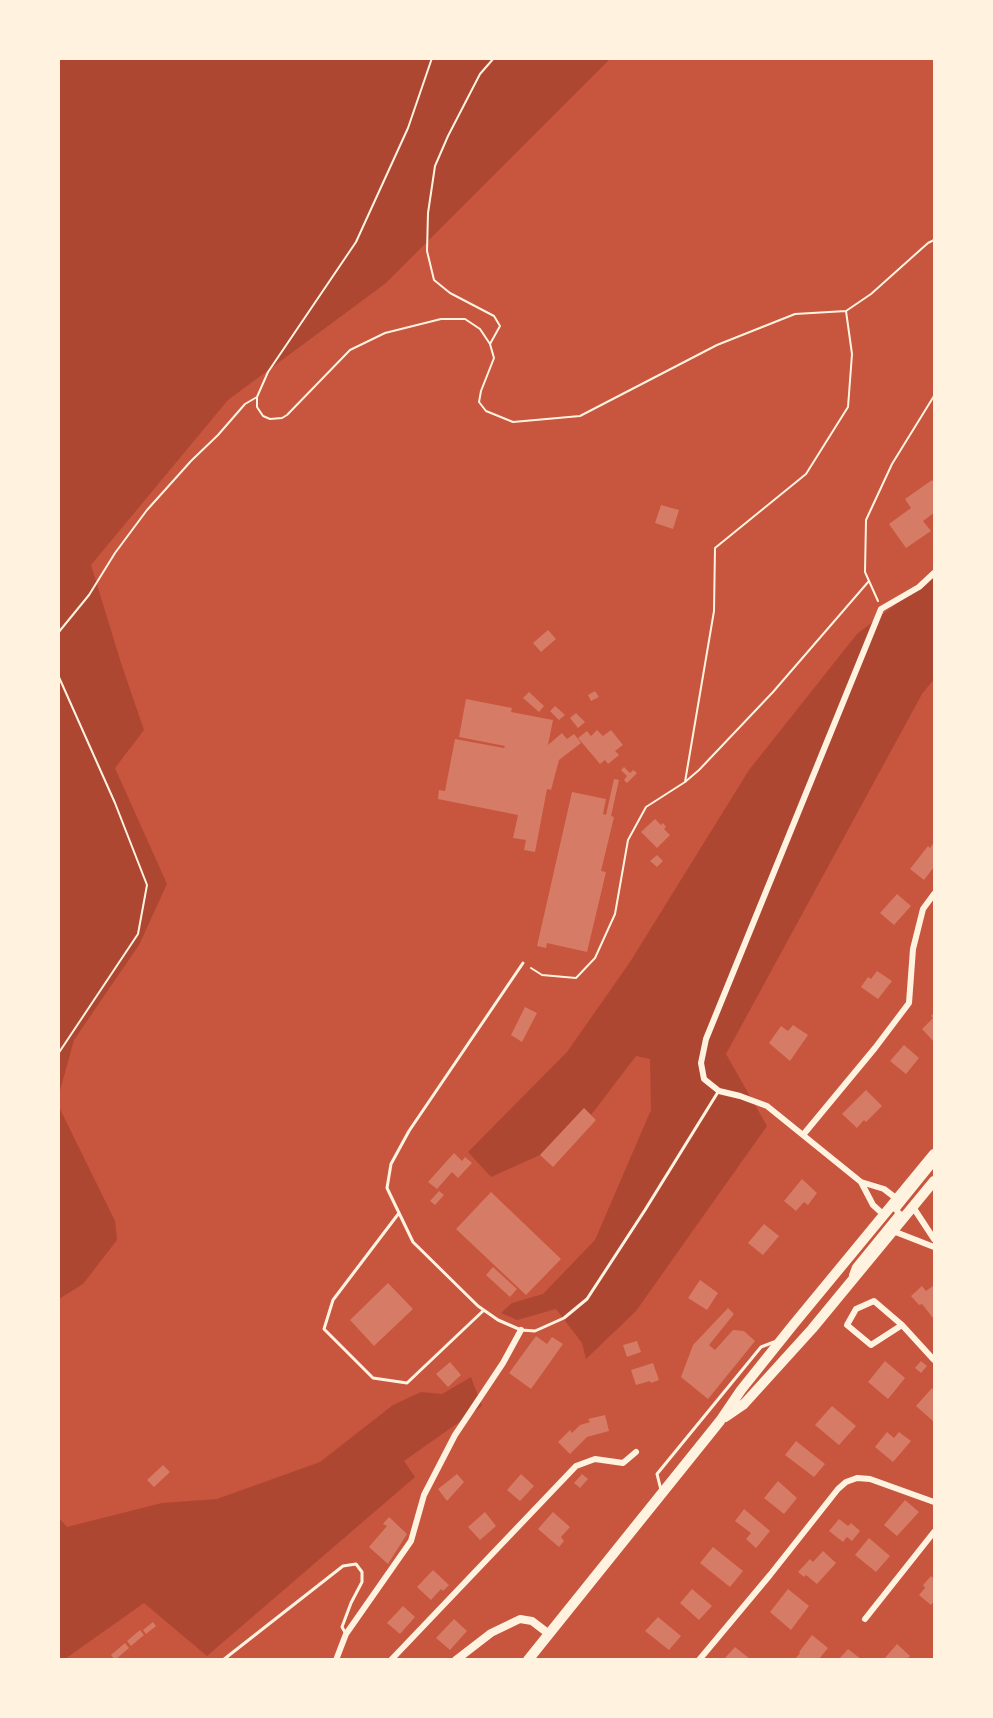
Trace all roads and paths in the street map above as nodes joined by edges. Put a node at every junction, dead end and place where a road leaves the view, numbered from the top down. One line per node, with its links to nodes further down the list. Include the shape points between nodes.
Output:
1 (432, 58): 7 (path, via 408,128 356,242 268,372)
2 (494, 58): 5 (path, via 480,74 435,166 427,250 434,280 494,316 500,326)
3 (934, 240): 4 (path)
4 (846, 311): 5 (path, via 795,314 717,345 580,416 513,422 486,411 479,402 495,358); 13 (path, via 852,354 848,407 806,474 715,548 714,610)
5 (490, 344): 7 (path, via 480,329 465,319 422,323 385,333 350,350 282,418 263,416 257,407)
6 (934, 396): 9 (path, via 892,464 866,520 865,572)
7 (257, 397): 11 (path, via 245,404 147,510)
8 (934, 573): 10 (street, via 919,587)
9 (869, 581): 10 (path); 13 (path, via 773,692)
10 (881, 609): 17 (street, via 706,1039 701,1063 704,1079)
11 (58, 633)
12 (58, 675): 16 (path, via 147,885 138,934)
13 (685, 782): 15 (path, via 646,807 628,840 615,914 595,958 576,978 542,975)
14 (934, 894): 18 (street, via 923,909 912,949 909,1003)
15 (523, 963): 25 (lane, via 409,1131 391,1164 387,1188)
16 (58, 1054)
17 (719, 1091): 18 (street, via 767,1106); 33 (lane, via 586,1299 564,1318 535,1331)
18 (803, 1134): 22 (street)
19 (934, 1154): 24 (main road)
20 (934, 1163): 24 (street)
21 (934, 1181): 23 (main road)
22 (861, 1182): 24 (street, via 884,1189); 26 (street, via 873,1205)
23 (913, 1207): 24 (main road); 28 (street)
24 (900, 1210): 26 (main road); 27 (main road); 30 (street, via 855,1267)
25 (399, 1213): 31 (lane, via 413,1242); 31 (lane, via 333,1300 324,1329 373,1378 407,1383)
26 (885, 1215): 34 (main road)
27 (893, 1231): 29 (street); 30 (main road)
28 (934, 1239)
29 (934, 1247)
30 (846, 1289): 36 (main road, via 744,1404)
31 (484, 1310): 33 (lane)
32 (902, 1325): 32 (street, via 874,1301 856,1309 847,1325 871,1345); 35 (street)
33 (521, 1330): 42 (street, via 450,1445 424,1496 411,1541)
34 (781, 1339): 36 (main road); 38 (lane, via 761,1347 657,1474)
35 (934, 1360)
36 (720, 1421): 38 (main road)
37 (636, 1452): 46 (street, via 623,1463 595,1459 576,1466)
38 (662, 1493): 43 (main road)
39 (934, 1502): 49 (street, via 870,1479 846,1482)
40 (934, 1532): 41 (street)
41 (865, 1619)
42 (345, 1634): 44 (lane, via 342,1627 362,1582 362,1572 356,1564 343,1566); 45 (street)
43 (549, 1634): 47 (street, via 532,1621 520,1619 491,1633); 48 (main road)
44 (224, 1659)
45 (336, 1659)
46 (391, 1659)
47 (456, 1659)
48 (528, 1659)
49 (699, 1659)

